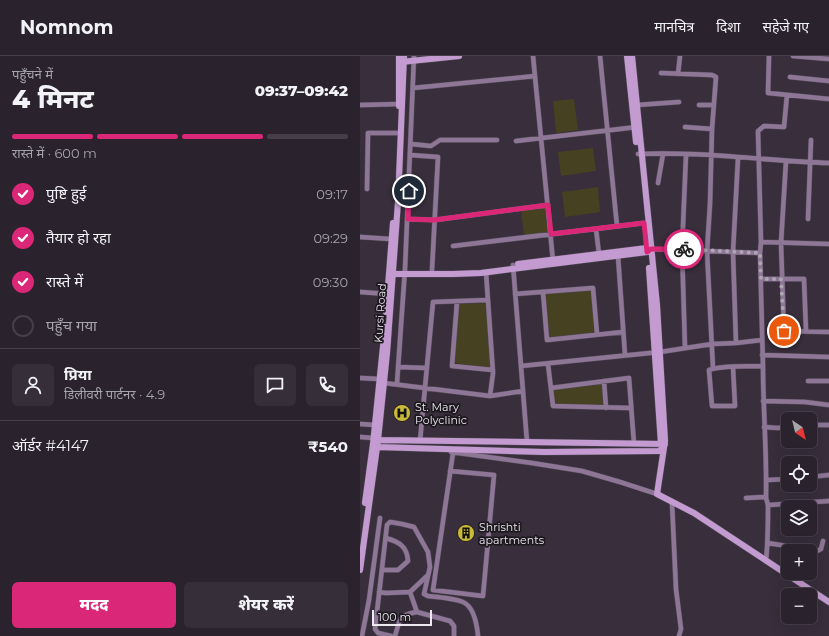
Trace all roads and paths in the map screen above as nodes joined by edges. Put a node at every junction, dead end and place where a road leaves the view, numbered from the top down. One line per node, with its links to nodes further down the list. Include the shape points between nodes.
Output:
1 (459, 56): 10 (street)
2 (533, 56): 15 (street)
3 (600, 56): 30 (street)
4 (627, 56): 27 (street)
5 (632, 56): 24 (street)
6 (680, 56): 14 (street)
7 (769, 56): 19 (street, via 768,92)
8 (793, 56): 9 (street)
9 (806, 57): 12 (street)
10 (414, 58): 11 (street); 18 (street)
11 (402, 59): 22 (street, Kursi Road)
12 (829, 59)
13 (661, 73): 14 (street)
14 (678, 74): 26 (street, via 716,77)
15 (535, 76): 18 (street); 32 (street)
16 (790, 77): 17 (street)
17 (829, 81)
18 (413, 88): 36 (street)
19 (787, 95): 20 (street); 43 (street, via 784,127 764,126 758,131)
20 (829, 99)
21 (679, 102): 24 (street)
22 (401, 104): 23 (street); 31 (street, Kursi Road); 74 (street, Kursi Road)
23 (360, 105)
24 (637, 105): 27 (street)
25 (699, 105): 26 (street)
26 (714, 105): 29 (street)
27 (637, 127): 30 (street); 37 (street)
28 (685, 127): 29 (street)
29 (712, 129): 41 (street)
30 (608, 130): 32 (street); 54 (street)
31 (397, 133): 48 (street, via 368,133); 58 (street, Kursi Road)
32 (541, 138): 35 (street); 49 (street)
33 (497, 140): 36 (street, via 440,140 430,146)
34 (811, 140): 45 (street)
35 (516, 141)
36 (411, 144): 39 (street)
37 (640, 154): 38 (street); 53 (street); 64 (street)
38 (663, 154): 40 (street); 47 (street)
39 (410, 155): 50 (street); 52 (street, via 438,157)
40 (686, 155): 41 (street); 63 (street)
41 (711, 156): 42 (street); 65 (street)
42 (738, 158): 43 (street); 66 (street)
43 (760, 160): 44 (street); 59 (street)
44 (786, 161): 45 (street); 60 (street)
45 (810, 162): 46 (street); 51 (street)
46 (829, 163)
47 (658, 183)
48 (367, 189)
49 (548, 205): 52 (street); 56 (street)
50 (408, 219): 52 (street); 73 (street)
51 (808, 219)
52 (434, 220): 72 (street)
53 (644, 223): 54 (street); 64 (street)
54 (617, 226): 55 (street)
55 (596, 229): 56 (street); 68 (street)
56 (551, 234): 62 (street); 70 (street)
57 (360, 237): 58 (street)
58 (391, 239): 74 (street, Kursi Road)
59 (761, 242): 60 (street); 67 (street)
60 (781, 243): 61 (street); 77 (street)
61 (829, 244)
62 (452, 246)
63 (682, 249): 64 (street); 65 (street); 91 (street)
64 (648, 250): 68 (street); 69 (street); 92 (street, via 657,306)
65 (707, 251): 66 (street); 90 (street)
66 (733, 252): 67 (street); 89 (street)
67 (760, 253): 76 (street)
68 (599, 254): 70 (street)
69 (618, 256): 70 (street); 85 (street)
70 (553, 262): 71 (street)
71 (513, 267): 72 (street); 75 (street); 81 (street)
72 (432, 270): 73 (street)
73 (405, 271): 74 (street); 75 (street, via 453,274); 99 (street)
74 (391, 272): 80 (street, Kursi Road); 105 (street, Kursi Road)
75 (486, 272): 82 (street)
76 (761, 279): 77 (street); 88 (street)
77 (781, 279): 84 (street, via 784,331); 84 (street, via 804,279)
78 (360, 292): 80 (street)
79 (543, 292): 81 (street); 87 (street, via 593,288); 87 (street, via 546,340)
80 (388, 294): 105 (street, Kursi Road)
81 (515, 294): 97 (street)
82 (488, 300): 83 (street); 103 (street)
83 (457, 302): 101 (street, via 433,302); 103 (street, via 452,366)
84 (806, 331): 86 (street)
85 (623, 332): 87 (street); 93 (street)
86 (829, 332)
87 (597, 334)
88 (762, 340): 89 (street); 94 (street)
89 (736, 343): 90 (street)
90 (712, 344): 91 (street); 102 (street)
91 (685, 348): 92 (street)
92 (658, 352): 93 (street); 129 (street)
93 (625, 355): 96 (street)
94 (762, 355): 95 (street); 98 (street)
95 (829, 357)
96 (548, 364): 97 (street); 111 (street)
97 (521, 366): 112 (street)
98 (763, 366): 100 (street); 114 (street)
99 (398, 367): 101 (street); 109 (street)
100 (733, 367): 102 (street); 102 (street, via 735,406 712,406 709,370)
101 (427, 368): 110 (street)
102 (713, 368)
103 (493, 370): 113 (street)
104 (360, 378): 105 (street)
105 (382, 381): 109 (street); 121 (street, Kursi Road); 126 (street, Kursi Road)
106 (604, 381): 111 (street); 116 (street); 117 (street, via 629,378)
107 (808, 381): 108 (street)
108 (829, 381)
109 (396, 383): 110 (street)
110 (425, 387): 113 (street); 125 (street)
111 (551, 388): 116 (street, via 553,406)
112 (523, 391): 113 (street); 127 (street)
113 (490, 396)
114 (763, 401): 115 (street); 122 (street)
115 (829, 405)
116 (606, 408): 117 (street)
117 (631, 408): 128 (street)
118 (360, 424): 121 (street)
119 (817, 425): 120 (street)
120 (829, 425)
121 (375, 426): 126 (street, Kursi Road)
122 (764, 427): 123 (street); 136 (street)
123 (781, 427)
124 (360, 437): 126 (street)
125 (420, 441): 126 (street); 127 (street)
126 (375, 442): 130 (street); 143 (street, Kursi Road)
127 (527, 442): 128 (street)
128 (634, 444): 129 (street)
129 (663, 445): 130 (street, via 659,451 544,452); 137 (street)
130 (443, 449): 131 (street)
131 (453, 453): 132 (street); 137 (street, via 582,471)
132 (450, 471): 132 (street, via 433,590 483,596 494,476)
133 (829, 476): 134 (street)
134 (817, 477)
135 (781, 479): 136 (street)
136 (767, 480): 138 (street)
137 (656, 494): 141 (street)
138 (766, 497): 139 (street); 142 (street)
139 (746, 498)
140 (829, 501): 142 (street)
141 (672, 503): 152 (street, via 694,513); 165 (street, via 676,590 681,629)
142 (768, 505): 148 (street)
143 (365, 514): 145 (street, Kursi Road); 149 (street, Kursi Road)
144 (380, 518): 150 (street)
145 (360, 538)
146 (386, 538): 151 (street); 154 (street, via 398,542 408,553 408,561 398,570); 155 (street, via 387,525 390,522 414,527 428,552)
147 (823, 542): 148 (street, via 821,549 817,551)
148 (768, 543): 152 (street)
149 (361, 554): 153 (street, Kursi Road)
150 (375, 557): 151 (street); 160 (street)
151 (383, 558): 154 (street)
152 (766, 560): 158 (street)
153 (360, 570)
154 (382, 570): 156 (street)
155 (429, 574): 157 (street); 164 (street, via 424,594 463,602 474,616)
156 (378, 592): 157 (street); 161 (street, via 375,629 378,633)
157 (410, 592): 159 (street)
158 (829, 602)
159 (417, 612): 162 (street, via 402,617); 163 (street, via 450,621 454,626)
160 (362, 636)
161 (391, 636)
162 (395, 636)
163 (454, 636)
164 (478, 636)
165 (678, 636)

